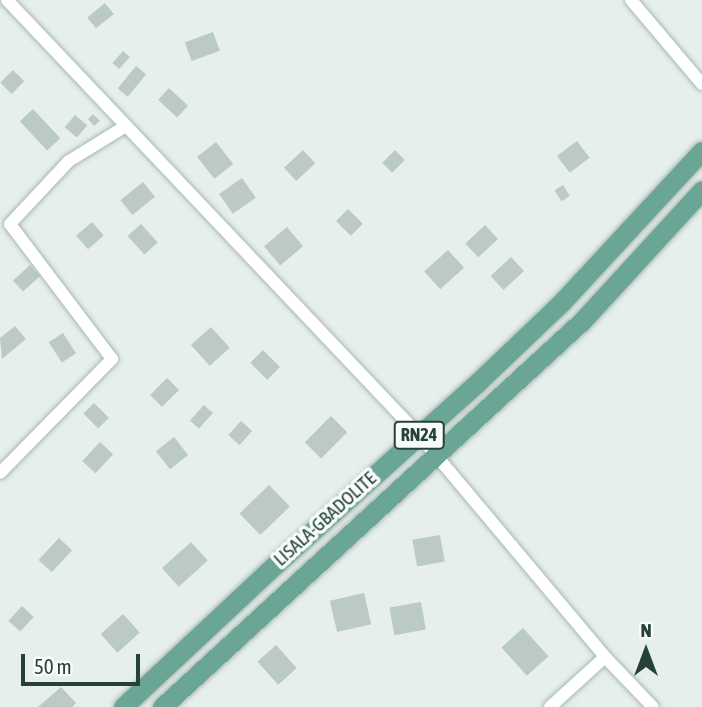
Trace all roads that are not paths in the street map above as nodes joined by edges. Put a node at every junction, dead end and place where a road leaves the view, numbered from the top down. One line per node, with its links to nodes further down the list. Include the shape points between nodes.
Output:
1 (7, 0): 4 (street)
2 (631, 0): 3 (street)
3 (702, 84)
4 (126, 126): 7 (street, via 69,161); 8 (street)
5 (702, 151): 8 (main road, LISALA-GBADOLITE / RN24, via 561,303)
6 (702, 190): 9 (main road, LISALA-GBADOLITE / RN24, via 583,320)
7 (5, 228): 10 (street, via 111,359)
8 (419, 435): 9 (street); 12 (main road, LISALA-GBADOLITE / RN24)
9 (437, 456): 11 (street); 13 (main road, LISALA-GBADOLITE / RN24)
10 (0, 473)
11 (605, 657): 14 (street); 15 (street)
12 (123, 707)
13 (162, 707)
14 (550, 707)
15 (653, 707)

